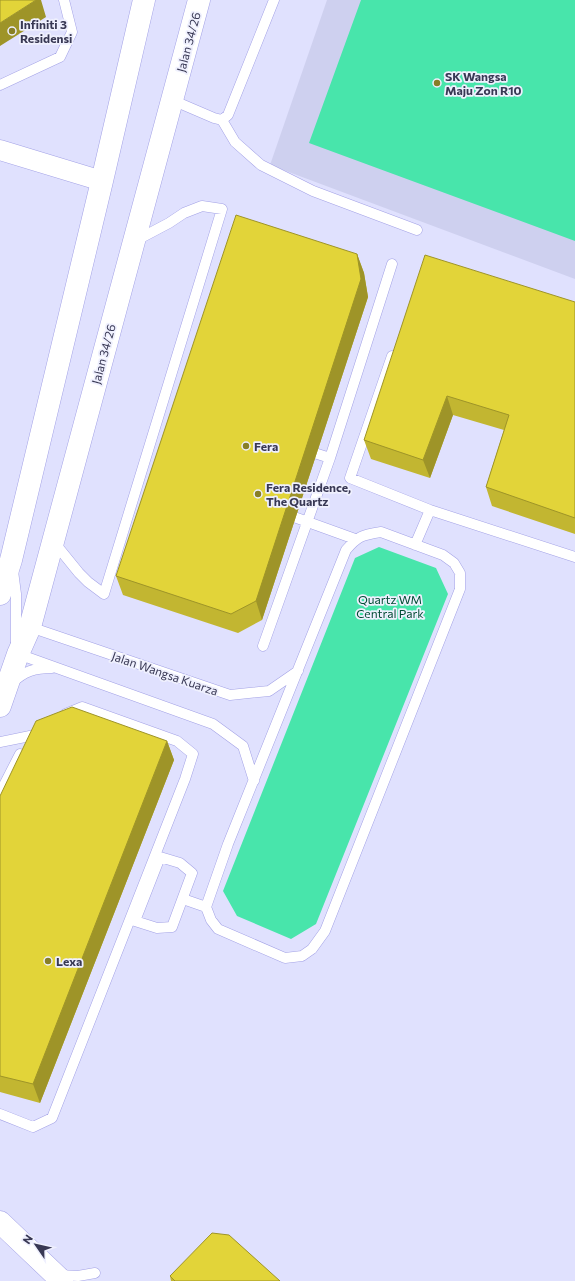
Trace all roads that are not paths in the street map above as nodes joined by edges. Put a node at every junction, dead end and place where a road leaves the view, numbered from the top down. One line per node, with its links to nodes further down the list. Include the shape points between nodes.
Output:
1 (64, 0): 5 (lane, via 72,32 60,57)
2 (144, 0): 9 (main road)
3 (199, 0): 6 (main road, Jalan 34/26)
4 (274, 0): 7 (lane, via 228,115)
5 (0, 85)
6 (172, 100): 7 (lane); 11 (main road, Jalan 34/26)
7 (222, 120): 10 (lane, via 235,142 261,165 314,191)
8 (0, 150): 9 (street)
9 (102, 181): 23 (main road)
10 (417, 230)
11 (134, 241): 20 (main road, Jalan 34/26); 20 (lane, via 184,213 202,206 222,209 104,594 88,582)
12 (392, 264): 15 (lane)
13 (396, 345): 17 (lane, via 350,478)
14 (298, 456): 15 (lane, via 301,449)
15 (330, 458): 18 (lane)
16 (281, 505): 18 (lane, via 278,512)
17 (430, 510): 21 (lane); 22 (lane)
18 (308, 522): 19 (lane); 26 (lane)
19 (355, 539): 21 (lane, via 381,532); 29 (lane, via 346,550)
20 (53, 541): 25 (main road, Jalan 34/26)
21 (415, 545): 36 (lane, via 443,555 454,563 460,573 460,589 325,931 312,949 302,956 285,958 218,929)
22 (575, 557)
23 (11, 560): 24 (main road); 27 (lane, via 16,594)
24 (0, 594)
25 (30, 627): 27 (main road, Jalan 34/26); 29 (lane, Jalan Wangsa Kuarza, via 230,695 269,691)
26 (263, 646)
27 (18, 654): 28 (lane); 30 (main road, Jalan 34/26)
28 (58, 668): 30 (lane, via 26,672 15,680); 33 (lane, via 213,724 243,746)
29 (298, 671): 33 (lane)
30 (3, 698)
31 (54, 718): 37 (lane, via 82,707 177,741 193,754 52,1118 33,1127)
32 (0, 742): 34 (lane, via 33,734)
33 (254, 780): 36 (lane)
34 (0, 793)
35 (183, 898): 35 (lane, via 172,927 157,928 135,921 160,857 180,863 192,873); 36 (lane)
36 (206, 907)
37 (0, 1114)
38 (0, 1222): 40 (main road)
39 (95, 1273): 40 (lane)
40 (59, 1278)

